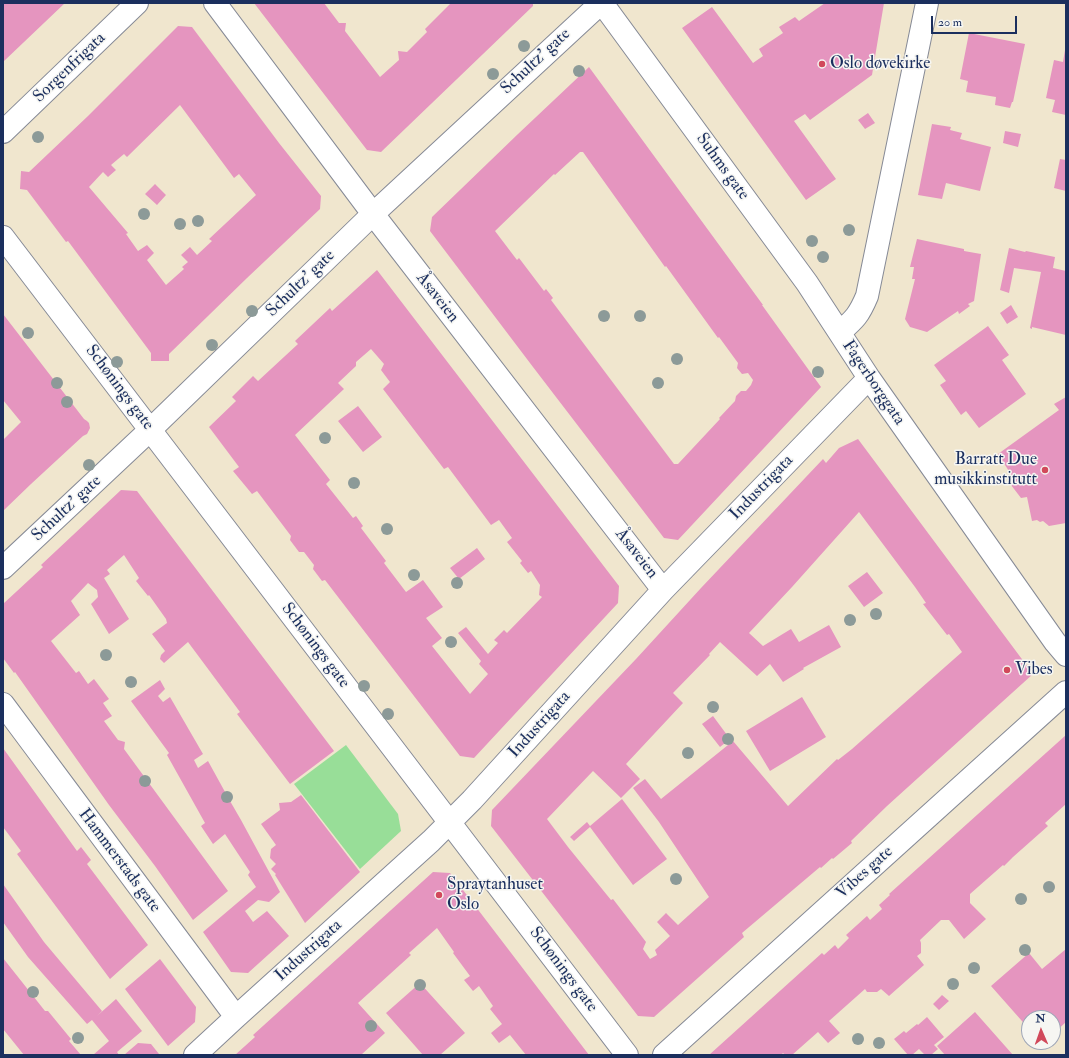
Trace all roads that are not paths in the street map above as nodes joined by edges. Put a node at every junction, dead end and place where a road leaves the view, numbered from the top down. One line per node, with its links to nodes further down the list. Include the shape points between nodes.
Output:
1 (137, 3): 5 (street, Sorgenfrigata)
2 (215, 3): 6 (street, Åsaveien)
3 (601, 3): 6 (street, Schultz’ gate); 8 (street, Suhms gate, via 807,283)
4 (927, 3): 8 (street, Fagerborggata, via 867,296 856,318)
5 (3, 132)
6 (373, 214): 10 (street, Schultz’ gate); 12 (street, Åsaveien)
7 (3, 237): 10 (street, Schønings gate)
8 (840, 332): 9 (street, Fagerborggata)
9 (869, 378): 12 (street, Industrigata); 13 (street, Fagerborggata)
10 (150, 430): 11 (street, Schultz’ gate); 16 (street, Schønings gate)
11 (3, 568)
12 (663, 590): 16 (street, Industrigata)
13 (1066, 655)
14 (1066, 692): 20 (street, Vibes gate)
15 (3, 704): 17 (street, Hammerstads gate)
16 (450, 823): 17 (street, Industrigata); 19 (street, Schønings gate)
17 (236, 1017): 18 (street, Industrigata)
18 (195, 1055)
19 (627, 1055)
20 (664, 1055)

